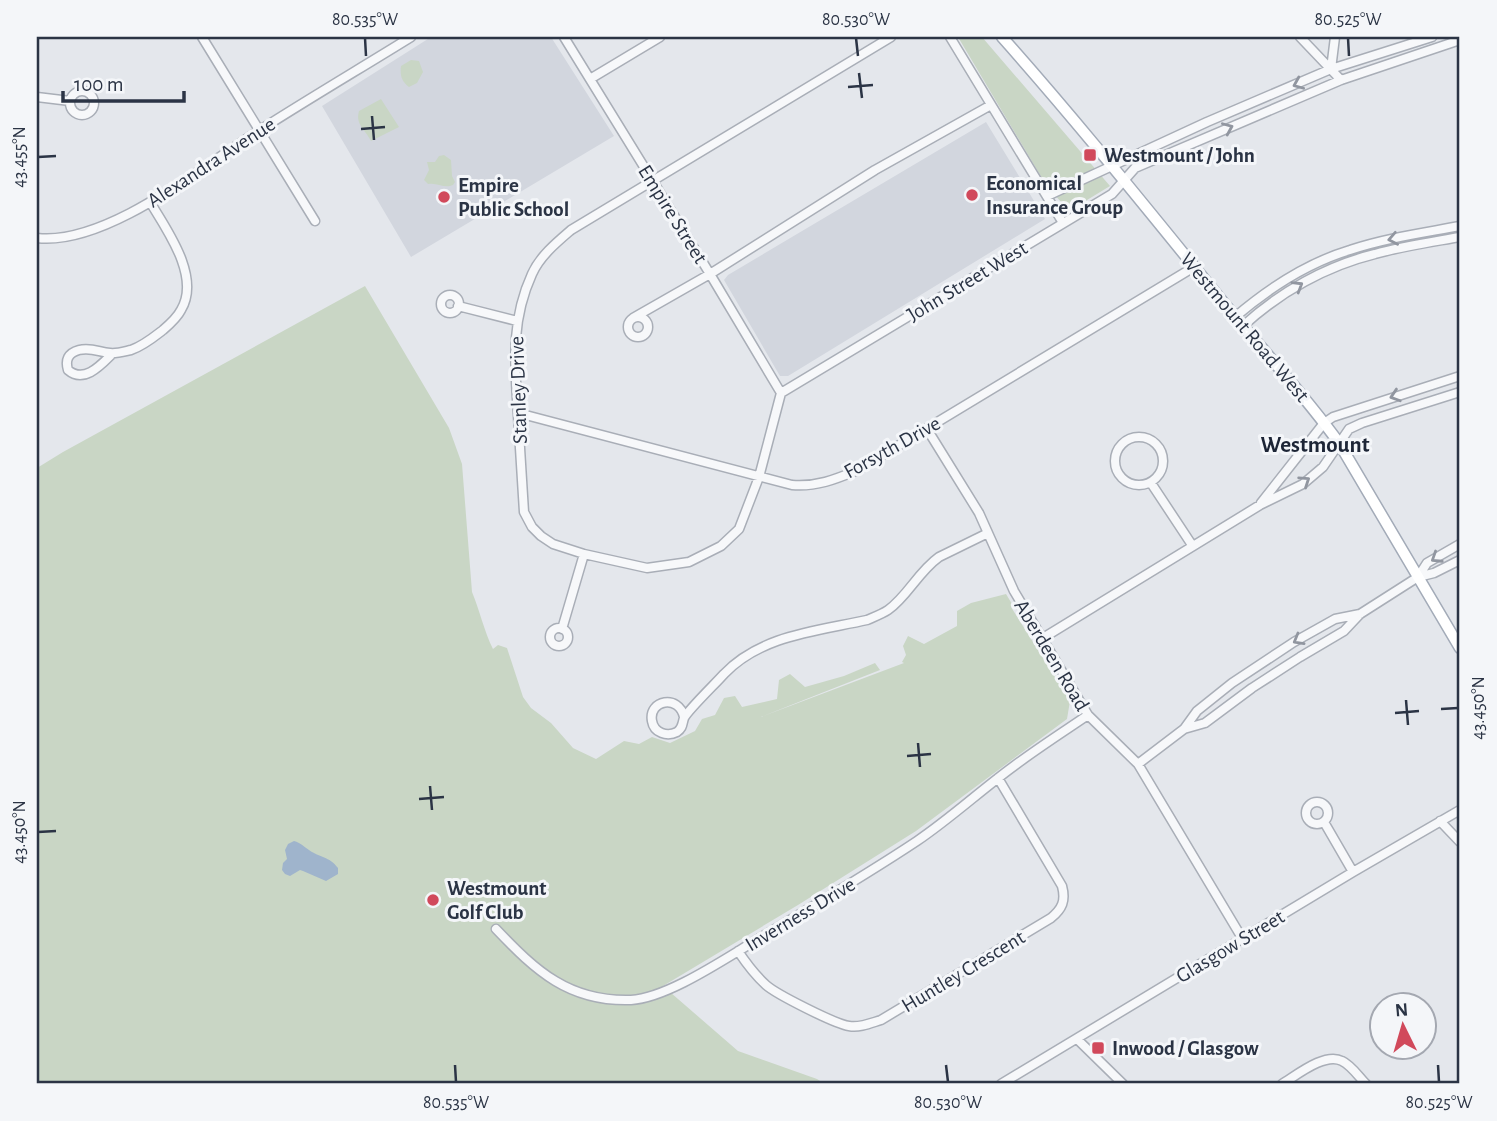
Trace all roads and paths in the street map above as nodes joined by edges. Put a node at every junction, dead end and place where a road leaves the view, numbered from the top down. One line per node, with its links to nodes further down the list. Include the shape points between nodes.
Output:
1 (202, 37): 18 (street)
2 (411, 37): 18 (street, Alexandra Avenue)
3 (564, 37): 13 (street, Empire Street)
4 (660, 37): 13 (street)
5 (891, 37): 20 (street, Stanley Drive)
6 (950, 37): 17 (street)
7 (1300, 37): 12 (street)
8 (1335, 37): 12 (street)
9 (1432, 37): 12 (street)
10 (1006, 38): 19 (main road, Westmount Road West)
11 (1460, 40): 14 (street, John Street West)
12 (1331, 69): 14 (street); 19 (street, one-way to 19)
13 (590, 79): 20 (street, Empire Street)
14 (1341, 80): 21 (street, John Street West, one-way to 14, via 1135,168)
15 (37, 97): 16 (street)
16 (69, 101)
17 (991, 104): 22 (street); 30 (street, via 875,170)
18 (260, 130): 23 (street, Alexandra Avenue); 24 (street)
19 (1112, 166): 21 (main road, Westmount Road West); 22 (street)
20 (652, 180): 30 (street, Empire Street); 34 (street, Stanley Drive, via 571,230 552,247 533,271)
21 (1125, 181): 25 (street, John Street West); 29 (main road, Westmount Road West)
22 (1047, 196): 25 (street)
23 (150, 202): 28 (street, Alexandra Avenue, via 88,231); 36 (street, via 181,257 187,295 183,308 158,334 132,349)
24 (315, 221)
25 (1063, 223): 39 (street, John Street West)
26 (1460, 226): 32 (street, one-way to 32, via 1382,241 1330,257 1301,270)
27 (1460, 237): 35 (street, one-way to 27, via 1307,281 1350,261)
28 (37, 238)
29 (1194, 267): 32 (main road, Westmount Road West); 42 (street, Forsyth Drive)
30 (710, 274): 33 (street); 39 (street, Empire Street)
31 (458, 306): 34 (street)
32 (1235, 317): 35 (main road, Westmount Road West)
33 (633, 318)
34 (517, 321): 40 (street, Stanley Drive)
35 (1243, 326): 41 (main road, Westmount Road West)
36 (111, 354): 36 (street, via 79,350 68,357 67,366 70,373 90,373)
37 (1460, 376): 41 (street, one-way to 41, via 1336,415)
38 (1460, 392): 43 (street, via 1362,423 1349,429)
39 (781, 393): 44 (street, Stanley Drive)
40 (518, 413): 44 (street, Forsyth Drive); 50 (street, Stanley Drive, via 524,512 541,536)
41 (1324, 423): 43 (main road, Westmount Road West); 46 (street)
42 (927, 429): 44 (street, Forsyth Drive, via 858,470 827,482 806,486); 47 (street, Aberdeen Road)
43 (1339, 443): 46 (street, one-way to 43, via 1303,484 1323,467); 52 (main road, Westmount Road West)
44 (758, 477): 50 (street, Stanley Drive, via 739,529 721,547 689,562 647,568)
45 (1151, 483): 45 (street, via 1164,464 1161,450 1149,438 1129,439 1117,451 1117,471 1128,483); 49 (street)
46 (1259, 505): 49 (street)
47 (988, 533): 55 (street, Aberdeen Road, via 1014,591); 58 (street, via 932,562 890,609 879,615 783,639 742,657)
48 (1460, 544): 52 (street, one-way to 52, via 1427,562)
49 (1192, 545): 55 (street)
50 (584, 554): 54 (street)
51 (1460, 560): 52 (street)
52 (1418, 577): 53 (street); 56 (main road, Westmount Road West)
53 (1360, 614): 59 (street, via 1344,631 1205,723); 59 (street, one-way to 59, via 1335,620 1263,662 1197,711)
54 (562, 629)
55 (1043, 638): 57 (street, Aberdeen Road)
56 (1460, 648)
57 (1088, 715): 60 (street, Aberdeen Road); 61 (street, Inverness Drive)
58 (684, 718): 58 (street, via 682,709 670,702 658,705 651,717 654,727 667,734 681,729)
59 (1184, 729): 60 (street)
60 (1138, 764): 68 (street, Aberdeen Road)
61 (998, 778): 69 (street, Inverness Drive, via 920,839); 69 (street, Huntley Crescent, via 1062,886 1064,901 1051,918 881,1020 865,1025 849,1026 829,1019 768,987)
62 (1460, 810): 63 (street, Glasgow Street)
63 (1440, 821): 65 (street); 66 (street, Glasgow Street)
64 (1324, 822): 66 (street)
65 (1460, 842)
66 (1353, 872): 68 (street, Glasgow Street)
67 (496, 929): 69 (street, Inverness Drive, via 557,983 614,999 655,995)
68 (1242, 938): 70 (street, Glasgow Street)
69 (738, 951)
70 (1077, 1039): 71 (street, Glasgow Street); 72 (street)
71 (1001, 1084)
72 (1123, 1084)
73 (1282, 1084): 74 (street, via 1330,1058 1345,1062)
74 (1366, 1084)

